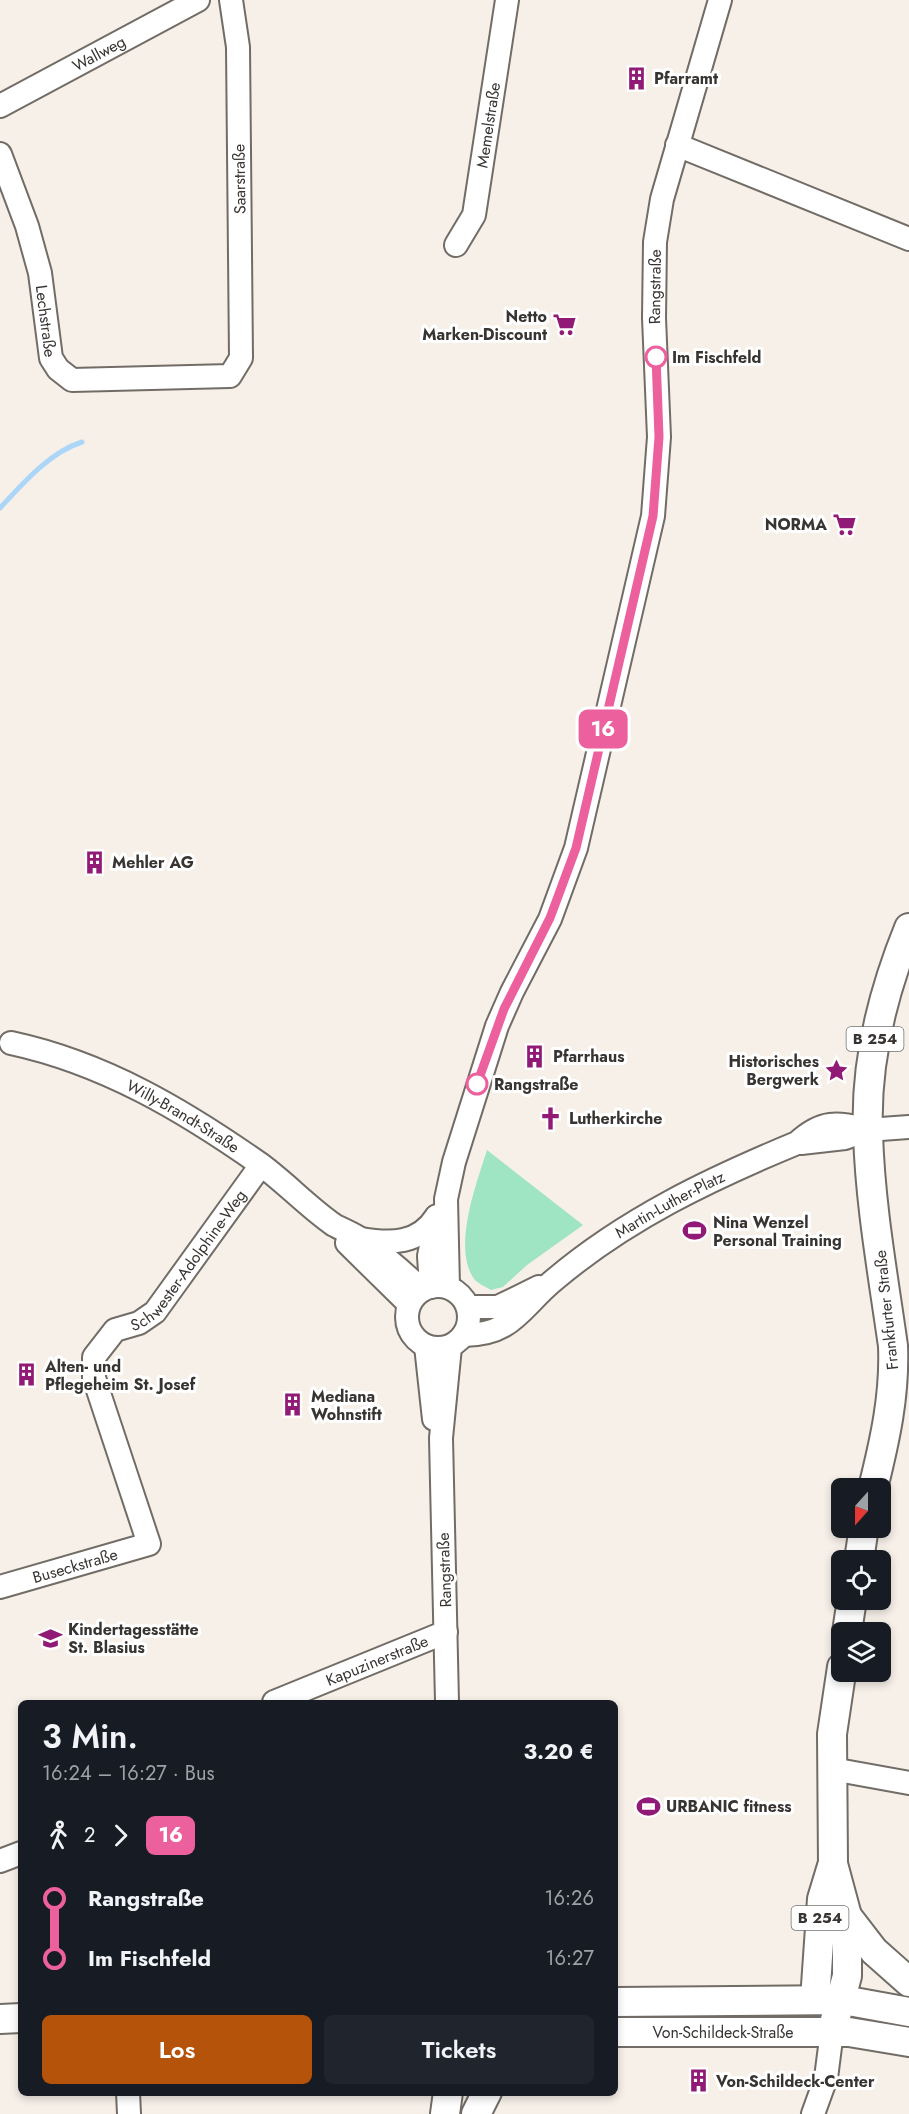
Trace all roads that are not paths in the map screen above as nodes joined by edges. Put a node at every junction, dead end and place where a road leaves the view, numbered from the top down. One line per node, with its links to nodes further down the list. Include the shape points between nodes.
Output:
1 (198, 0): 5 (street, Wallweg)
2 (231, 0): 10 (street, Saarstraße, via 238,47)
3 (507, 0): 9 (street, Memelstraße, via 474,215)
4 (720, 0): 6 (street, Rangstraße)
5 (0, 106)
6 (677, 145): 8 (street); 16 (street, Rangstraße, via 655,242 659,437 653,516 576,848 550,918 497,1026)
7 (0, 153): 10 (street, Lechstraße, via 40,273 51,358 58,369 72,380 230,376)
8 (909, 238)
9 (456, 245)
10 (241, 358)
11 (909, 928): 14 (main road, Frankfurter Straße / B 254, via 876,1038)
12 (11, 1043): 15 (street, Willy-Brandt-Straße, via 95,1067 155,1096)
13 (909, 1127): 14 (street)
14 (867, 1130): 19 (street, Martin-Luther-Platz, via 845,1138 796,1143 684,1193); 25 (main road, Frankfurter Straße / B 254, via 894,1371 891,1414)
15 (261, 1165): 17 (street, Willy-Brandt-Straße); 26 (street, Schwester-Adolphine-Weg, via 151,1317 115,1330 92,1365)
16 (441, 1208): 18 (street, via 429,1227 414,1238 386,1243); 20 (street, Rangstraße)
17 (334, 1224): 18 (street, Willy-Brandt-Straße); 20 (street, Willy-Brandt-Straße, via 347,1243)
18 (361, 1239): 20 (street, Willy-Brandt-Straße)
19 (551, 1281): 21 (street, Martin-Luther-Platz, via 498,1307); 22 (street, Martin-Luther-Platz, via 501,1329)
20 (428, 1292): 21 (street, via 460,1295); 23 (street, via 407,1312 409,1329)
21 (468, 1307): 22 (street, via 470,1321)
22 (457, 1341): 23 (street, Martin-Luther-Platz, via 434,1349); 24 (street, Rangstraße)
23 (426, 1346): 24 (street, Rangstraße, via 434,1419)
24 (441, 1438): 28 (street, Rangstraße)
25 (875, 1478)
26 (149, 1544): 27 (street, Buseckstraße)
27 (0, 1587)
28 (446, 1632): 30 (street, Kapuzinerstraße); 31 (street, Rangstraße)
29 (840, 1682): 32 (main road, B 254, via 832,1734)
30 (279, 1700)
31 (447, 1700)
32 (832, 1769): 33 (street); 36 (main road, B 254)
33 (909, 1783)
34 (18, 1854): 35 (street)
35 (0, 1861)
36 (833, 1864): 37 (main road); 39 (main road, B 254, via 822,1899)
37 (847, 1916): 38 (main road, B 254, via 879,1956); 39 (main road, B 254, via 848,1976)
38 (909, 1982)
39 (829, 2000): 40 (main road, Von-Schildeck-Straße); 41 (main road, Von-Schildeck-Straße); 44 (main road)
40 (618, 2002)
41 (909, 2012)
42 (18, 2018): 43 (main road)
43 (0, 2019)
44 (832, 2031): 45 (main road, Von-Schildeck-Straße); 46 (main road, Von-Schildeck-Straße); 55 (street, via 826,2078)
45 (618, 2032)
46 (909, 2042)
47 (128, 2096): 51 (street)
48 (448, 2096): 52 (main road)
49 (464, 2096): 53 (main road)
50 (485, 2096): 54 (main road)
51 (129, 2114)
52 (446, 2114)
53 (462, 2114)
54 (476, 2114)
55 (813, 2114)

